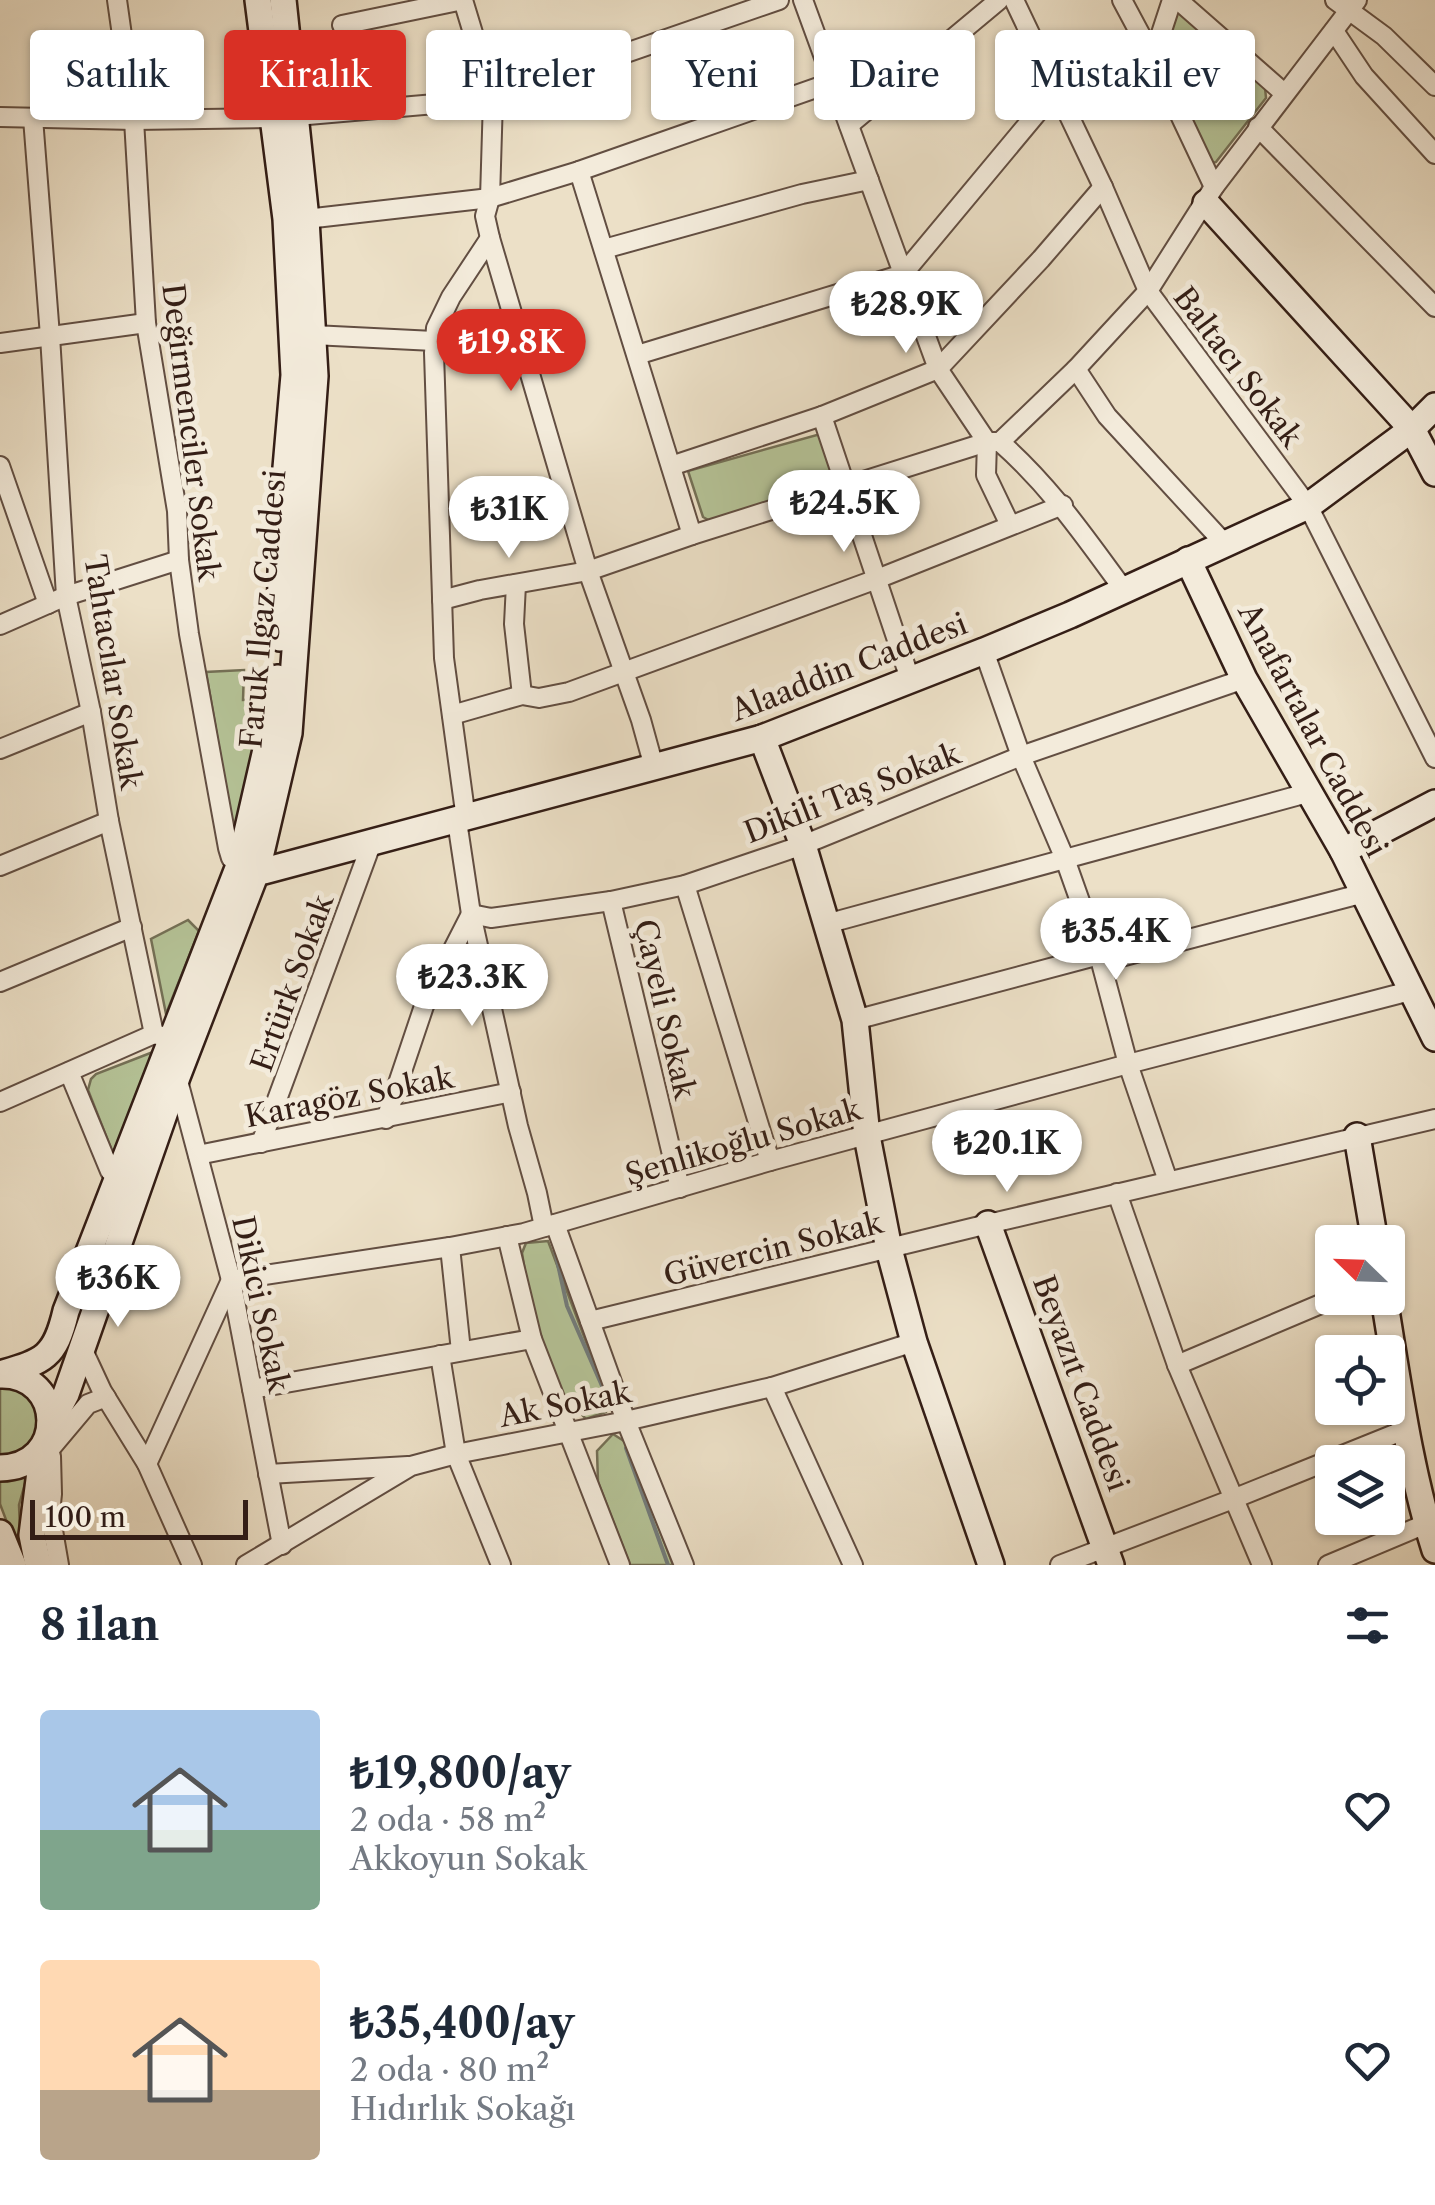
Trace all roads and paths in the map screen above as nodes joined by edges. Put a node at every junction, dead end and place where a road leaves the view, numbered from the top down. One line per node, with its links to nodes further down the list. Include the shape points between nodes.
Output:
1 (117, 0): 14 (street, Değirmenciler Sokak)
2 (258, 0): 15 (street, Faruk Ilgaz Caddesi)
3 (283, 0): 16 (street, Faruk Ilgaz Caddesi)
4 (463, 0): 12 (street); 17 (street)
5 (779, 0): 23 (street)
6 (803, 0): 18 (street)
7 (1000, 0): 38 (street)
8 (1014, 0): 19 (street, Baltacı Sokak)
9 (1122, 0): 20 (street)
10 (1175, 0): 21 (street); 26 (street)
11 (1347, 4): 22 (street); 24 (street)
12 (392, 7): 13 (street)
13 (342, 25)
14 (121, 30)
15 (265, 30)
16 (283, 30)
17 (472, 30)
18 (814, 30)
19 (1028, 30)
20 (1138, 30)
21 (1164, 30)
22 (1334, 31): 26 (street); 40 (street, via 1364,76)
23 (631, 51)
24 (1435, 86)
25 (814, 89): 41 (street)
26 (1284, 93): 39 (street)
27 (0, 116): 28 (street)
28 (30, 118)
29 (33, 120): 54 (street, Tahtacılar Sokak)
30 (134, 120): 52 (street, Değirmenciler Sokak)
31 (284, 120): 103 (street, Faruk Ilgaz Caddesi, via 294,375 282,514 280,654)
32 (285, 120): 46 (street, Faruk Ilgaz Caddesi)
33 (492, 120): 45 (street)
34 (847, 120): 38 (street)
35 (1030, 120): 49 (street)
36 (1071, 120): 43 (street, Baltacı Sokak)
37 (1180, 120): 44 (street)
38 (849, 126): 42 (street)
39 (1258, 127): 44 (street); 51 (street)
40 (1435, 154)
41 (579, 171): 45 (street); 48 (street)
42 (869, 180): 48 (street); 49 (street)
43 (1103, 188): 50 (street, Baltacı Sokak); 58 (street)
44 (1210, 195): 50 (street); 62 (street)
45 (490, 198): 46 (street); 47 (street)
46 (306, 219): 53 (street, Faruk Ilgaz Caddesi)
47 (490, 238): 55 (street, via 451,297); 75 (street)
48 (604, 249): 57 (street)
49 (903, 274): 57 (street); 58 (street)
50 (1148, 291): 59 (street); 69 (street, Baltacı Sokak)
51 (1435, 307)
52 (146, 323): 54 (street); 73 (street, Değirmenciler Sokak, via 177,512)
53 (312, 335): 55 (street); 103 (street, Faruk Ilgaz Caddesi, via 315,376 289,733)
54 (50, 336): 56 (street); 79 (street, Tahtacılar Sokak)
55 (434, 341): 80 (street)
56 (0, 343)
57 (636, 355): 65 (street)
58 (938, 369): 61 (street); 63 (street)
59 (1076, 370): 63 (street); 72 (street, via 1106,416)
60 (1435, 406): 62 (street, Alaaddin Caddesi)
61 (822, 416): 65 (street); 67 (street)
62 (1412, 429): 66 (street); 69 (street, Alaaddin Caddesi)
63 (994, 442): 67 (street); 68 (street); 70 (street, via 986,475)
64 (0, 466): 79 (street)
65 (671, 466): 71 (street)
66 (1435, 473)
67 (846, 487): 71 (street); 76 (street)
68 (1062, 506): 70 (street); 78 (street)
69 (1308, 506): 72 (street, Alaaddin Caddesi); 92 (street, Baltacı Sokak)
70 (1010, 525): 76 (street)
71 (692, 535): 75 (street)
72 (1224, 543): 74 (street, Alaaddin Caddesi)
73 (178, 560): 79 (street); 103 (street, Değirmenciler Sokak, via 228,848 231,858)
74 (1188, 560): 78 (street, Alaaddin Caddesi); 84 (street, Anafartalar Caddesi)
75 (588, 571): 77 (street); 83 (street)
76 (877, 579): 83 (street); 85 (street)
77 (516, 584): 80 (street); 86 (street)
78 (1124, 590): 82 (street, Alaaddin Caddesi)
79 (57, 600): 81 (street); 87 (street, Tahtacılar Sokak)
80 (442, 600): 88 (street)
81 (0, 625)
82 (984, 650): 85 (street, Alaaddin Caddesi); 91 (street)
83 (624, 672): 86 (street, via 568,692); 93 (street)
84 (1244, 678): 91 (street, Dikili Taş Sokak); 94 (street, Anafartalar Caddesi)
85 (910, 680): 89 (street, Alaaddin Caddesi)
86 (522, 695): 88 (street)
87 (91, 712): 90 (street); 97 (street, Tahtacılar Sokak)
88 (452, 715): 96 (street)
89 (762, 738): 93 (street, Alaaddin Caddesi); 99 (street)
90 (0, 749)
91 (1021, 756): 99 (street, Dikili Taş Sokak); 101 (street)
92 (1435, 758)
93 (654, 767): 96 (street, Alaaddin Caddesi)
94 (1311, 792): 100 (street, Anafartalar Caddesi); 101 (street)
95 (1435, 803): 100 (street)
96 (462, 820): 98 (street, Alaaddin Caddesi); 107 (street)
97 (110, 821): 102 (street); 109 (street, Tahtacılar Sokak)
98 (372, 842): 103 (street, Alaaddin Caddesi, via 264,872); 124 (street, Ertürk Sokak)
99 (803, 845): 104 (street, Dikili Taş Sokak); 108 (street)
100 (1343, 851): 105 (street, Anafartalar Caddesi)
101 (1065, 859): 108 (street); 110 (street)
102 (0, 866)
103 (249, 866): 114 (street, Faruk Ilgaz Caddesi); 118 (street, Faruk Ilgaz Caddesi)
104 (685, 884): 106 (street, Dikili Taş Sokak); 127 (street)
105 (1364, 892): 110 (street, via 1110,960); 112 (street, Anafartalar Caddesi)
106 (611, 901): 107 (street, Dikili Taş Sokak, via 490,918); 130 (street, Çayeli Sokak)
107 (470, 914): 119 (street); 122 (street, via 424,1006)
108 (826, 924): 113 (street)
109 (132, 927): 111 (street); 114 (street, Tahtacılar Sokak)
110 (1099, 955): 113 (street); 116 (street)
111 (0, 982)
112 (1410, 991): 115 (street, Anafartalar Caddesi); 116 (street, Şenlikoğlu Sokak)
113 (855, 1020): 123 (street)
114 (162, 1036): 117 (street); 128 (street, Faruk Ilgaz Caddesi)
115 (1435, 1038)
116 (1128, 1064): 123 (street, Şenlikoğlu Sokak); 129 (street)
117 (69, 1072): 120 (street); 128 (street, via 110,1171)
118 (177, 1077): 126 (street, Dikici Sokak); 144 (street, Faruk Ilgaz Caddesi)
119 (511, 1092): 122 (street, Karagöz Sokak); 134 (street)
120 (0, 1102)
121 (1435, 1118): 125 (street, Güvercin Sokak)
122 (386, 1119): 124 (street, Karagöz Sokak)
123 (867, 1136): 127 (street, Şenlikoğlu Sokak); 137 (street)
124 (262, 1143): 126 (street, Karagöz Sokak)
125 (1359, 1148): 129 (street, Güvercin Sokak); 133 (street)
126 (198, 1155): 138 (street, Dikici Sokak)
127 (770, 1161): 130 (street, Şenlikoğlu Sokak)
128 (120, 1175): 148 (street, Faruk Ilgaz Caddesi, via 59,1340 39,1362)
129 (1168, 1181): 131 (street, Güvercin Sokak)
130 (680, 1188): 134 (street, Şenlikoğlu Sokak)
131 (1117, 1193): 132 (street, Güvercin Sokak); 147 (street)
132 (988, 1224): 137 (street, Güvercin Sokak); 166 (street, Beyazıt Caddesi)
133 (1370, 1225)
134 (549, 1226): 135 (street, Şenlikoğlu Sokak); 141 (street)
135 (507, 1236): 136 (street, Şenlikoğlu Sokak); 142 (street)
136 (450, 1247): 138 (street, Şenlikoğlu Sokak); 145 (street)
137 (889, 1249): 141 (street, Güvercin Sokak); 143 (street)
138 (231, 1280): 150 (street, Dikici Sokak); 158 (street)
139 (1315, 1306): 147 (street)
140 (1386, 1315): 154 (street)
141 (590, 1322): 152 (street)
142 (532, 1339): 145 (street); 155 (street)
143 (914, 1342): 149 (street, Ak Sokak); 175 (street)
144 (82, 1348): 151 (street); 156 (street, Faruk Ilgaz Caddesi)
145 (461, 1351): 146 (street)
146 (440, 1355): 150 (street); 157 (street)
147 (1176, 1365): 162 (street)
148 (0, 1375): 156 (street, via 22,1378 44,1397)
149 (772, 1387): 152 (street, Ak Sokak); 174 (street)
150 (252, 1388): 161 (street, Dikici Sokak)
151 (106, 1396): 156 (street); 158 (street)
152 (626, 1421): 155 (street, Ak Sokak); 173 (street)
153 (1402, 1425): 154 (street)
154 (1403, 1431): 162 (street); 163 (street)
155 (566, 1432): 157 (street, Ak Sokak); 172 (street)
156 (48, 1439): 160 (street, via 32,1459); 167 (street, Faruk Ilgaz Caddesi, via 32,1535); 168 (street)
157 (456, 1454): 159 (street, Ak Sokak); 171 (street)
158 (147, 1464): 169 (street)
159 (411, 1466): 161 (street); 164 (street, Ak Sokak)
160 (0, 1468)
161 (268, 1474): 164 (street, Dikici Sokak)
162 (1233, 1499): 166 (street); 177 (street)
163 (1427, 1523): 165 (street); 178 (street); 179 (street)
164 (282, 1545): 170 (street, Ak Sokak)
165 (1435, 1550)
166 (1108, 1556): 176 (street)
167 (38, 1565)
168 (59, 1565)
169 (192, 1565)
170 (246, 1565)
171 (501, 1565)
172 (620, 1565)
173 (684, 1565)
174 (854, 1565)
175 (991, 1565)
176 (1060, 1565)
177 (1262, 1565)
178 (1328, 1565)
179 (1431, 1565)

